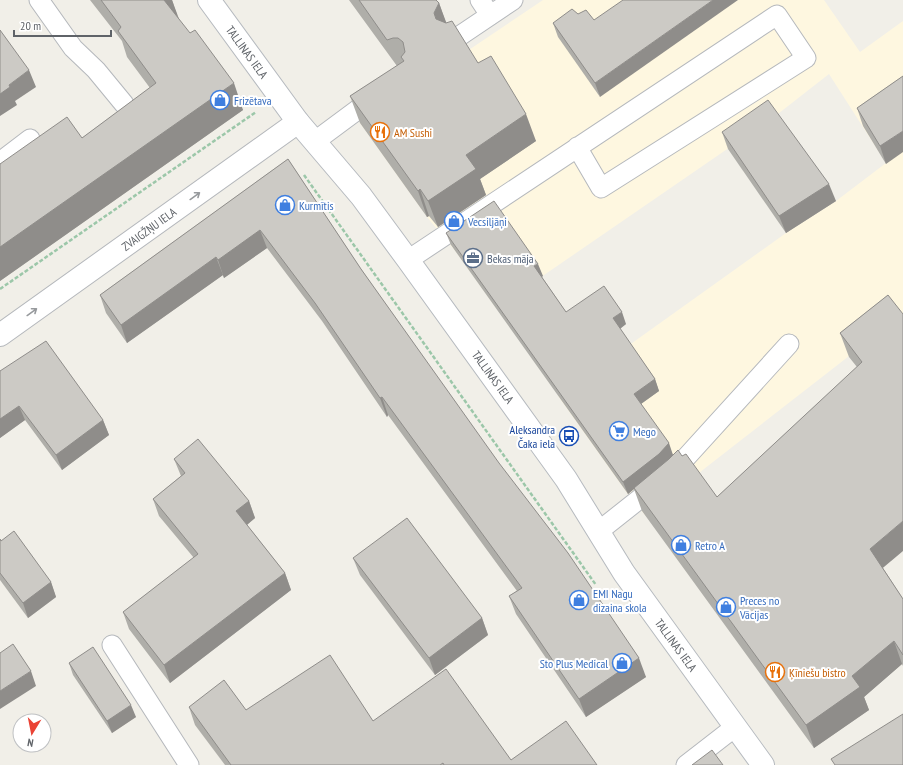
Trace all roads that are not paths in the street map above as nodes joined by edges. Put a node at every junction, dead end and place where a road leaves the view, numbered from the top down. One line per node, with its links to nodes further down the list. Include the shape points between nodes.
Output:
1 (39, 0): 8 (lane, via 73,48 96,70)
2 (209, 0): 9 (street, TALLINAS IELA)
3 (480, 0): 5 (lane)
4 (513, 0): 5 (lane)
5 (490, 15): 6 (lane)
6 (455, 39)
7 (391, 84): 11 (lane)
8 (124, 104)
9 (298, 122): 11 (street, TALLINAS IELA); 15 (street, ZVAIGŽŅU IELA, one-way to 9)
10 (30, 139): 13 (lane)
11 (314, 142): 14 (street, TALLINAS IELA, via 361,196)
12 (577, 148): 12 (lane, via 777,15 806,58 601,188); 14 (lane)
13 (0, 162)
14 (408, 260): 17 (street, TALLINAS IELA, via 552,460)
15 (0, 335)
16 (789, 344): 17 (lane, via 671,474)
17 (599, 531): 19 (street, TALLINAS IELA, via 624,573)
18 (112, 645): 20 (lane)
19 (735, 727): 21 (lane); 22 (street, TALLINAS IELA)
20 (189, 765)
21 (686, 765)
22 (763, 765)

